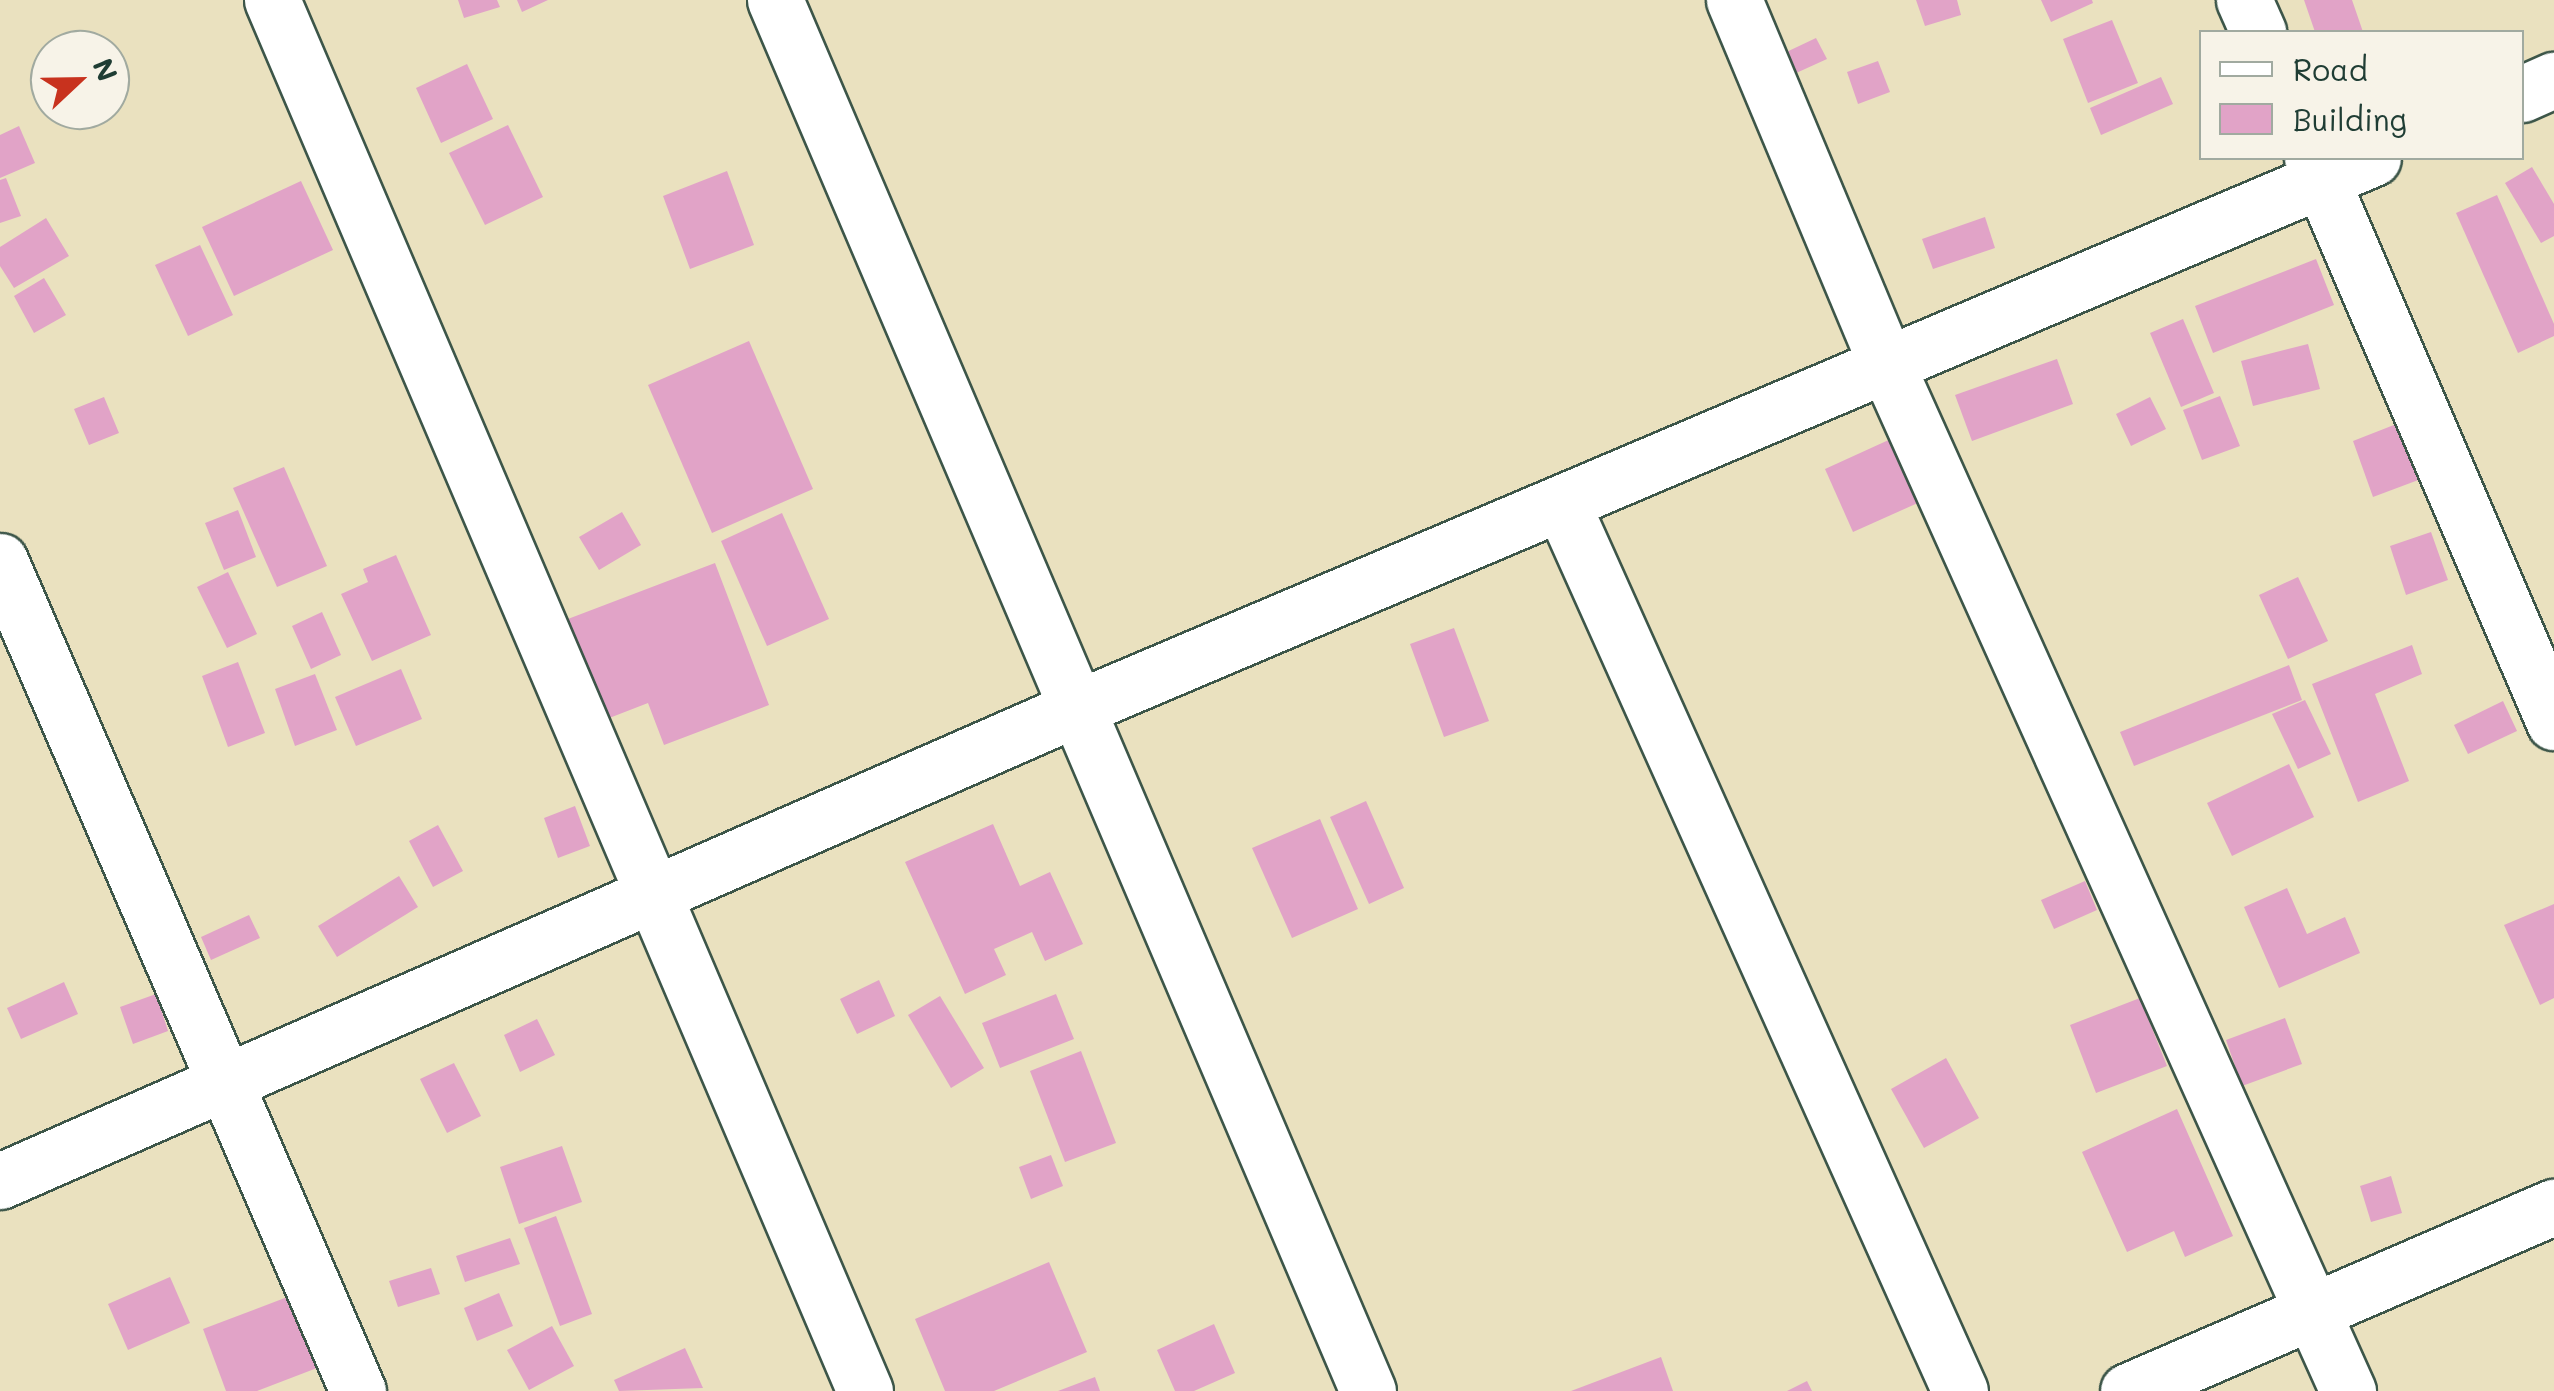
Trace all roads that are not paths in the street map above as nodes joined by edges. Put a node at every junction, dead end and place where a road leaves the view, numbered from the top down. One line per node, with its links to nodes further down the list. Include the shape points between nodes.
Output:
1 (272, 0): 15 (street)
2 (775, 0): 13 (street)
3 (1734, 0): 10 (street)
4 (2244, 0): 5 (street)
5 (2257, 30)
6 (2554, 80): 7 (street)
7 (2524, 93)
8 (2363, 160): 9 (street)
9 (2316, 169): 10 (street); 14 (street)
10 (1888, 368): 11 (street); 19 (street)
11 (1563, 506): 13 (street); 23 (street)
12 (0, 561): 16 (street)
13 (1075, 708): 15 (street); 22 (street)
14 (2554, 722)
15 (651, 892): 16 (street); 21 (street)
16 (223, 1086): 17 (street); 20 (street)
17 (0, 1181)
18 (2554, 1207): 19 (street)
19 (2313, 1310): 24 (street); 25 (street)
20 (358, 1391)
21 (865, 1391)
22 (1368, 1391)
23 (1960, 1391)
24 (2128, 1391)
25 (2348, 1391)

